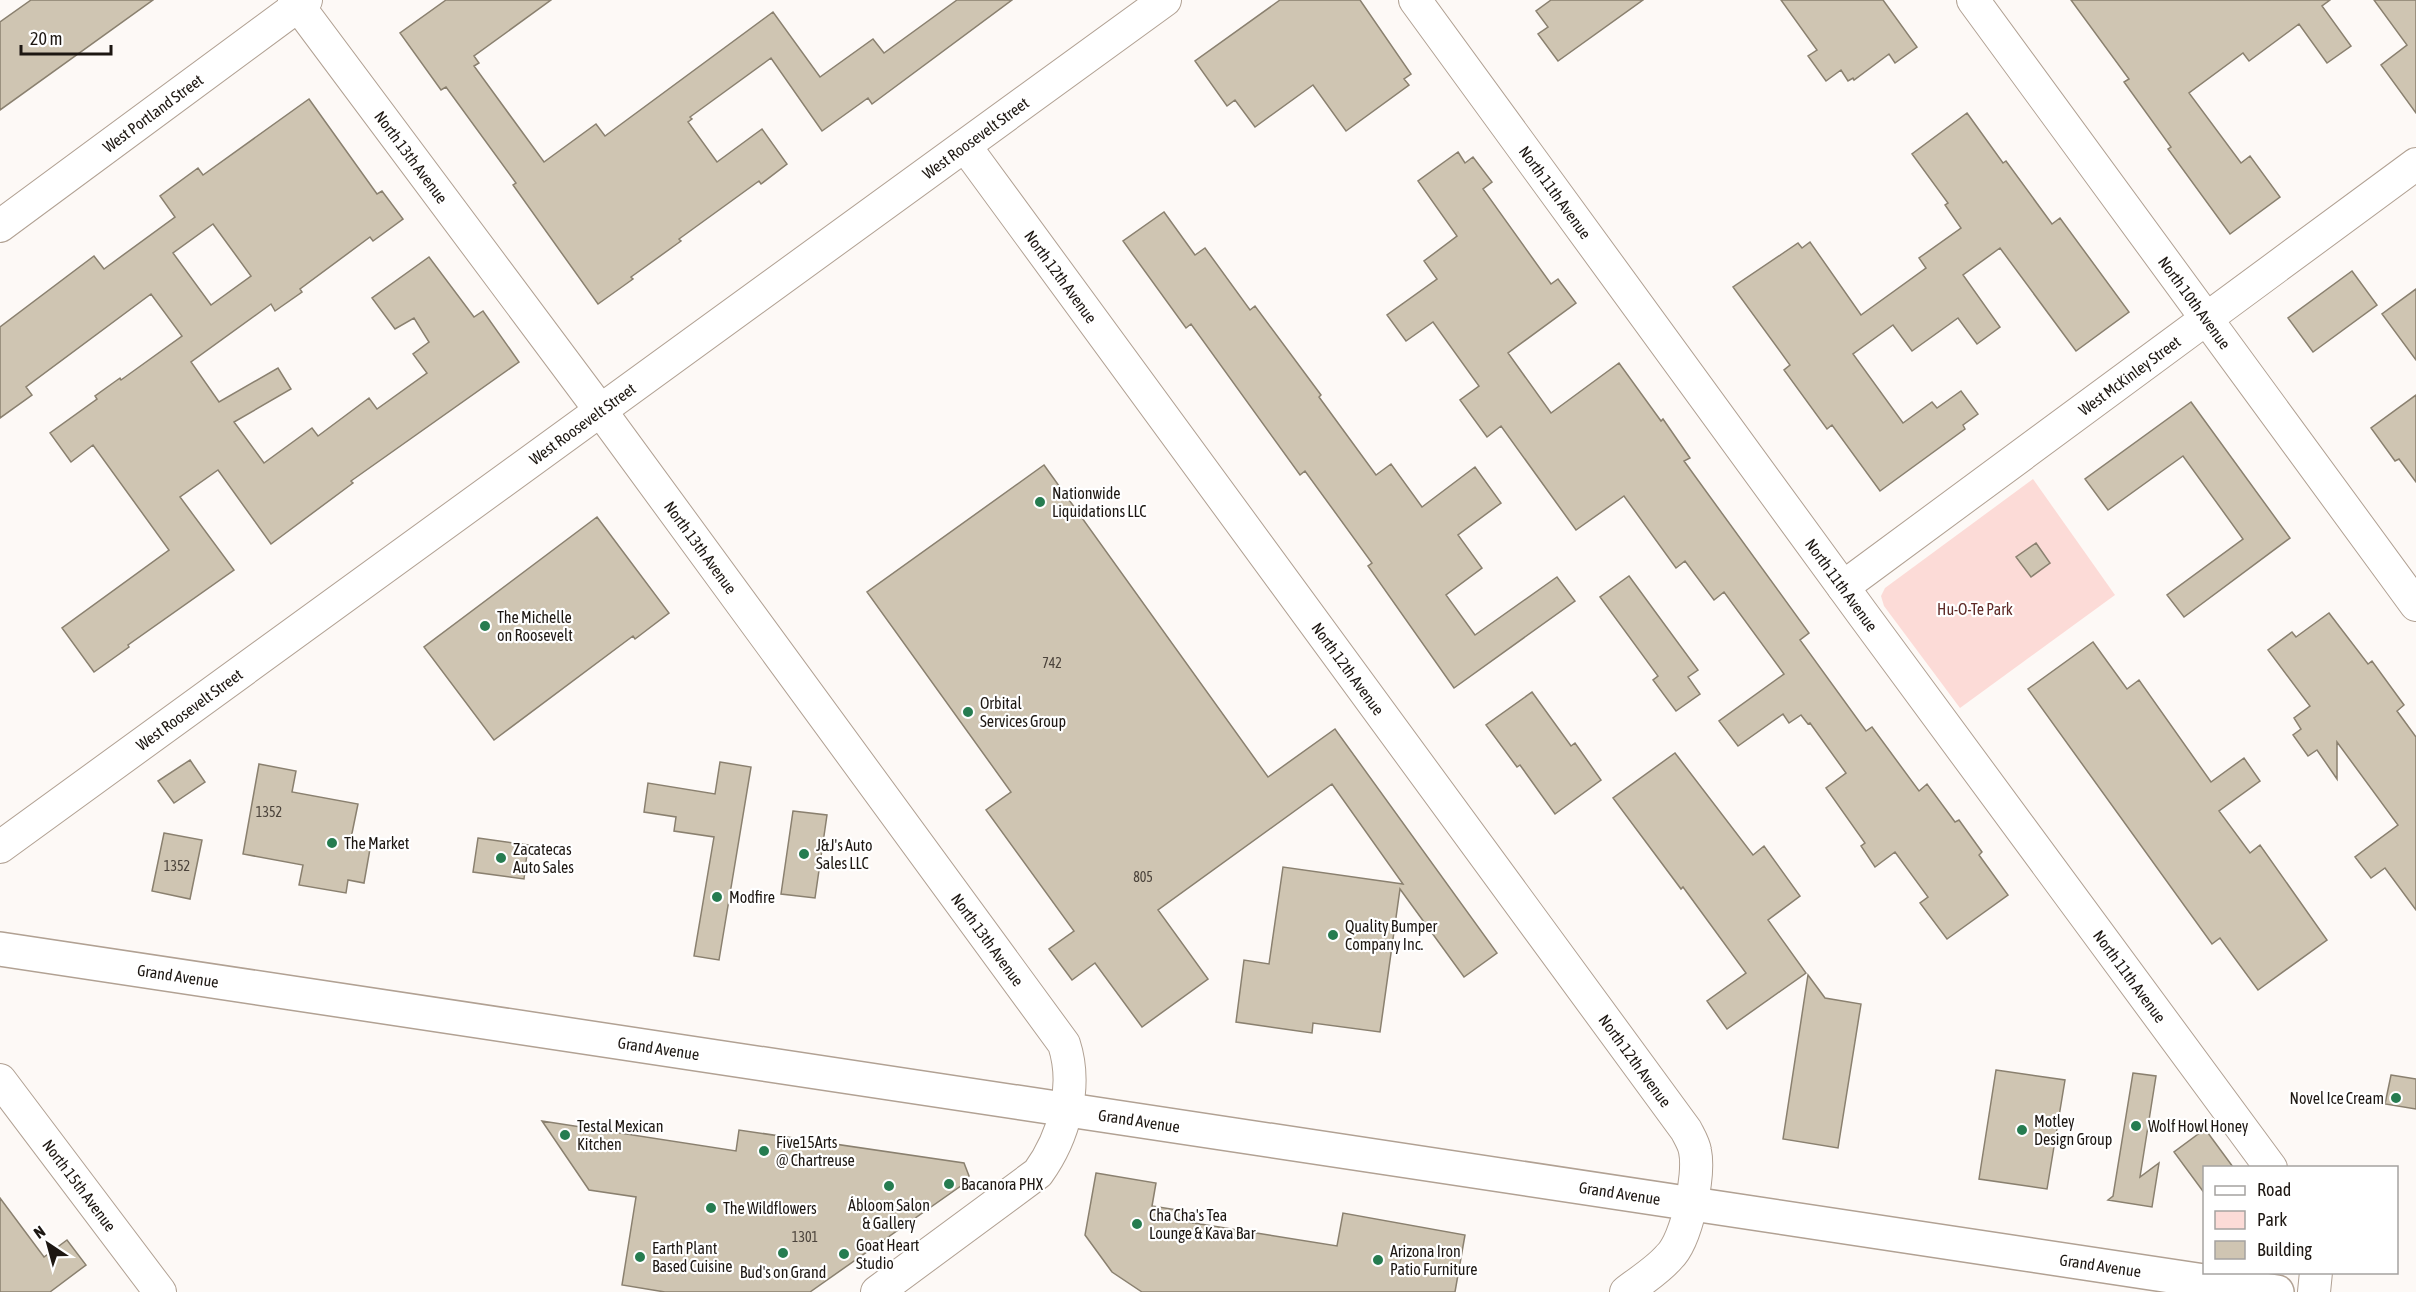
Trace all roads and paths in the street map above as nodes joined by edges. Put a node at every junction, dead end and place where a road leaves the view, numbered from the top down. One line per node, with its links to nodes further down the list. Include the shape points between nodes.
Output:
1 (1165, 0): 5 (street, West Roosevelt Street)
2 (1416, 0): 10 (street, North 11th Avenue)
3 (1973, 0): 8 (street, North 10th Avenue)
4 (299, 2): 7 (street, West Portland Street); 9 (street, North 13th Avenue)
5 (965, 146): 9 (street, West Roosevelt Street); 17 (street, North 12th Avenue, via 1686,1130 1695,1151)
6 (2416, 164): 8 (street, West McKinley Street)
7 (0, 225)
8 (2205, 320): 10 (street, West McKinley Street); 11 (street, North 10th Avenue)
9 (600, 410): 12 (street, West Roosevelt Street); 15 (street, North 13th Avenue, via 1064,1044 1068,1058)
10 (1843, 587): 16 (street, North 11th Avenue)
11 (2416, 605)
12 (0, 847)
13 (0, 949): 15 (main road, Grand Avenue)
14 (0, 1080): 19 (street, North 15th Avenue)
15 (1066, 1111): 17 (main road, Grand Avenue); 20 (street, via 1052,1152 1038,1173)
16 (2270, 1166)
17 (1692, 1204): 21 (street, North 12th Avenue, via 1671,1256); 22 (main road, Grand Avenue)
18 (2316, 1274): 23 (street)
19 (160, 1292)
20 (877, 1292)
21 (1626, 1292)
22 (2277, 1292)
23 (2314, 1292)

